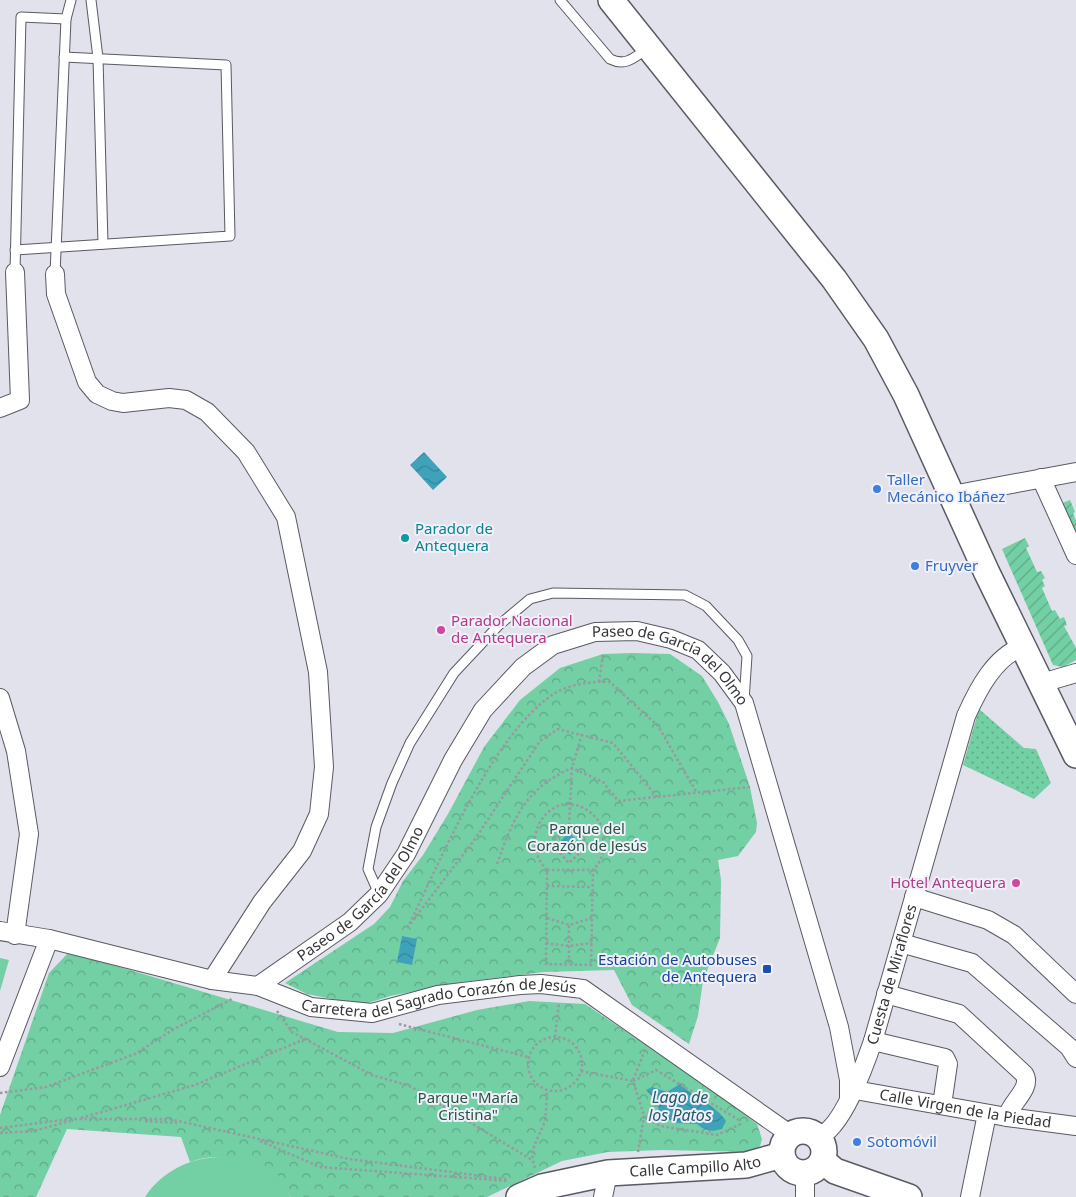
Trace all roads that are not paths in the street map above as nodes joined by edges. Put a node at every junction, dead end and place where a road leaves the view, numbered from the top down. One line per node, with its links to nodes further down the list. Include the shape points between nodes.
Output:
1 (71, 0): 6 (lane)
2 (91, 0): 9 (lane)
3 (560, 0): 7 (lane, via 610,59 619,64 628,62)
4 (611, 0): 7 (street)
5 (633, 0): 7 (street)
6 (66, 19): 8 (lane); 12 (lane, via 21,17)
7 (642, 39): 18 (street, via 856,310 906,395)
8 (64, 57): 9 (lane); 11 (lane)
9 (98, 58): 10 (lane); 10 (lane, via 226,65 227,96 230,236)
10 (103, 244): 11 (lane)
11 (56, 247): 12 (lane); 14 (lane)
12 (15, 250): 13 (lane)
13 (15, 272): 15 (street, via 20,400)
14 (55, 274): 31 (street, via 56,294 87,382 97,394 123,403 169,398 186,400 207,412 246,452 286,517 318,672 324,767 319,814 302,851 262,902)
15 (0, 408)
16 (1076, 472): 17 (street)
17 (1041, 478): 18 (street); 19 (street)
18 (952, 495): 20 (street)
19 (1076, 556)
20 (1024, 646): 22 (street); 27 (street, Cuesta de Miraflores, via 1005,654 977,693 966,716)
21 (1076, 673): 22 (street)
22 (1042, 683): 25 (street)
23 (0, 698): 28 (street, via 16,751 29,834)
24 (744, 704): 26 (street, Paseo de García del Olmo, via 722,673 698,650 671,639 637,631 595,632 553,645 523,667 483,710 453,760 406,854); 26 (lane, via 747,656 738,640 706,606 685,595 553,592 530,599 498,624 454,674 410,743 376,827 368,869); 38 (street, Paseo de García del Olmo, via 838,1027)
25 (1076, 755)
26 (379, 894): 32 (street, Paseo de García del Olmo, via 350,922)
27 (914, 897): 30 (street, Cuesta de Miraflores); 34 (street, via 988,920 1014,935)
28 (8, 933): 29 (street, Carretera del Sagrado Corazón de Jesús)
29 (49, 939): 31 (street, Carretera del Sagrado Corazón de Jesús); 37 (street)
30 (901, 943): 33 (street, Cuesta de Miraflores); 36 (street, via 972,963 1069,1047)
31 (212, 980): 32 (street, Carretera del Sagrado Corazón de Jesús)
32 (258, 986): 44 (street, Carretera del Sagrado Corazón de Jesús, via 311,1007 372,1012 438,995 520,985 583,989 650,1037)
33 (886, 994): 35 (street, Cuesta de Miraflores); 41 (street, via 959,1014 1026,1075 1026,1085 1009,1108)
34 (1076, 994)
35 (873, 1041): 38 (street, Cuesta de Miraflores); 39 (street, via 945,1058 948,1064)
36 (1076, 1058)
37 (0, 1067)
38 (852, 1095): 39 (street, Calle Virgen de la Piedad); 43 (street, Cuesta de Miraflores, via 826,1133)
39 (942, 1105): 40 (street, Calle Virgen de la Piedad)
40 (987, 1114): 41 (street, Calle Virgen de la Piedad); 50 (street)
41 (1007, 1117): 42 (street, Calle Virgen de la Piedad)
42 (1076, 1126)
43 (818, 1137): 44 (street, via 804,1132); 46 (street, via 824,1146)
44 (786, 1145): 45 (street, Calle Campillo Alto, via 746,1165); 46 (street, via 790,1169)
45 (608, 1173): 47 (street, Calle Campillo Alto, via 542,1187); 48 (street)
46 (811, 1177): 49 (street, via 835,1171)
47 (511, 1186)
48 (603, 1197)
49 (909, 1197)
50 (970, 1197)

